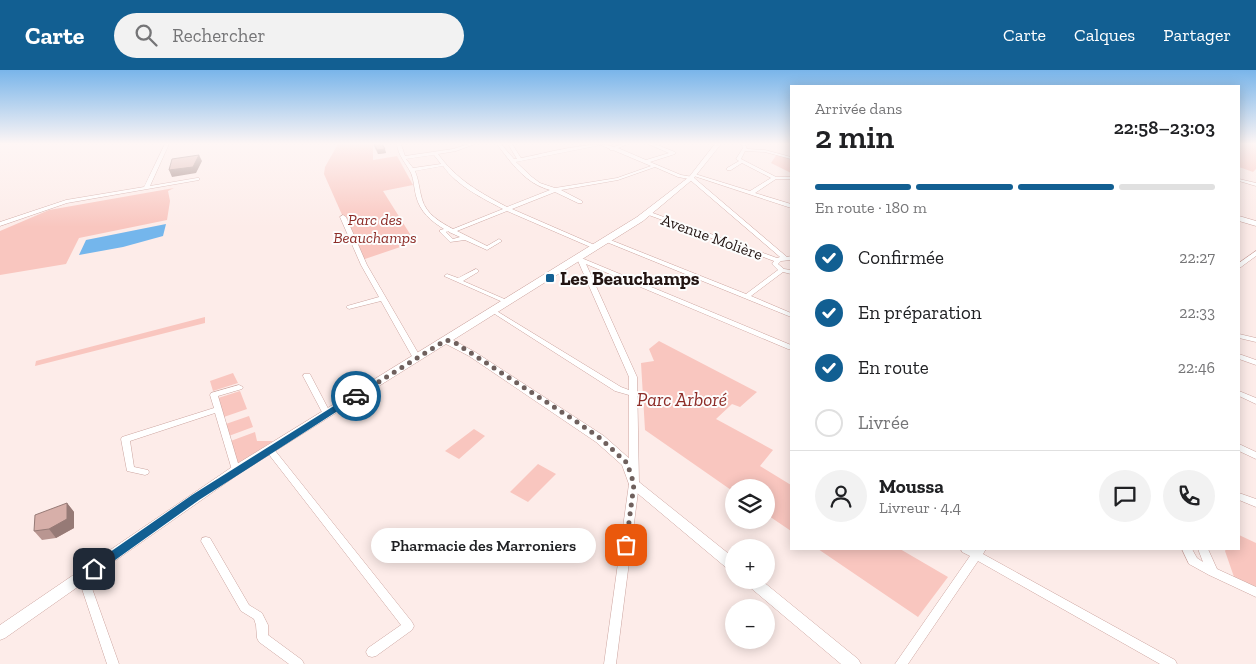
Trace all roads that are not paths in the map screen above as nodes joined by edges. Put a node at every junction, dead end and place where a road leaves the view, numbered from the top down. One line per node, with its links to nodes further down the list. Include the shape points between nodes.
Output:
1 (154, 172): 15 (street)
2 (412, 172): 26 (street, via 426,213)
3 (451, 172): 20 (street, via 474,191)
4 (525, 172): 16 (street, via 547,189)
5 (638, 172): 16 (street, via 618,179)
6 (674, 172): 9 (street)
7 (696, 172): 9 (street)
8 (761, 172): 10 (street)
9 (692, 177): 17 (street); 21 (street); 32 (street)
10 (774, 178): 11 (street); 17 (street)
11 (790, 178)
12 (197, 179): 15 (street)
13 (1240, 180): 14 (street)
14 (1256, 185)
15 (146, 188): 24 (street, via 66,202)
16 (556, 190): 18 (street); 20 (street)
17 (751, 193): 19 (street)
18 (580, 202)
19 (790, 206)
20 (507, 208): 26 (street); 30 (street)
21 (648, 213): 28 (street); 34 (street, Avenue Molière)
22 (343, 217): 42 (street)
23 (1240, 218): 25 (main road)
24 (0, 224)
25 (1256, 224)
26 (451, 230): 27 (street); 27 (street, via 442,232 452,241)
27 (465, 238): 29 (street, via 487,248)
28 (606, 240): 30 (street); 41 (street)
29 (499, 241)
30 (595, 247): 33 (street)
31 (1256, 253): 35 (street)
32 (788, 258): 34 (street)
33 (579, 259): 43 (street); 50 (street); 57 (street, via 633,377)
34 (777, 260): 36 (street, via 776,266)
35 (1240, 265)
36 (782, 270): 38 (street); 41 (street)
37 (476, 271): 40 (street)
38 (790, 272)
39 (447, 276): 40 (street)
40 (458, 280): 43 (street)
41 (746, 297): 46 (street)
42 (383, 298): 44 (street); 52 (street)
43 (507, 302): 45 (street)
44 (348, 307)
45 (493, 311): 48 (street); 57 (street, via 618,389)
46 (790, 315)
47 (1240, 336): 49 (street)
48 (446, 340): 52 (street); 66 (street, via 600,438 627,463)
49 (1256, 340)
50 (790, 347)
51 (1240, 356): 53 (street)
52 (417, 358): 60 (street)
53 (1256, 363)
54 (307, 376): 60 (street)
55 (239, 387): 59 (street, via 214,394)
56 (1240, 393): 58 (street)
57 (634, 394): 66 (street)
58 (1256, 401)
59 (218, 409): 64 (street); 65 (street, via 125,439 130,470)
60 (327, 414): 62 (street)
61 (1240, 448): 63 (street)
62 (270, 450): 64 (street); 79 (street, via 408,626)
63 (1256, 456)
64 (236, 470): 75 (street)
65 (145, 472)
66 (634, 484): 73 (street); 82 (street)
67 (1240, 496): 68 (street)
68 (1256, 503)
69 (206, 541): 81 (street, via 245,608 258,616 263,638)
70 (1188, 550): 74 (street, via 1193,561)
71 (1202, 550): 74 (street)
72 (978, 552): 84 (street); 85 (street)
73 (725, 559)
74 (1213, 572): 77 (street)
75 (83, 577): 78 (street); 80 (street)
76 (762, 589): 83 (street)
77 (1256, 592)
78 (0, 633)
79 (372, 652)
80 (113, 664)
81 (298, 664)
82 (610, 664)
83 (853, 664)
84 (901, 664)
85 (1170, 664)

